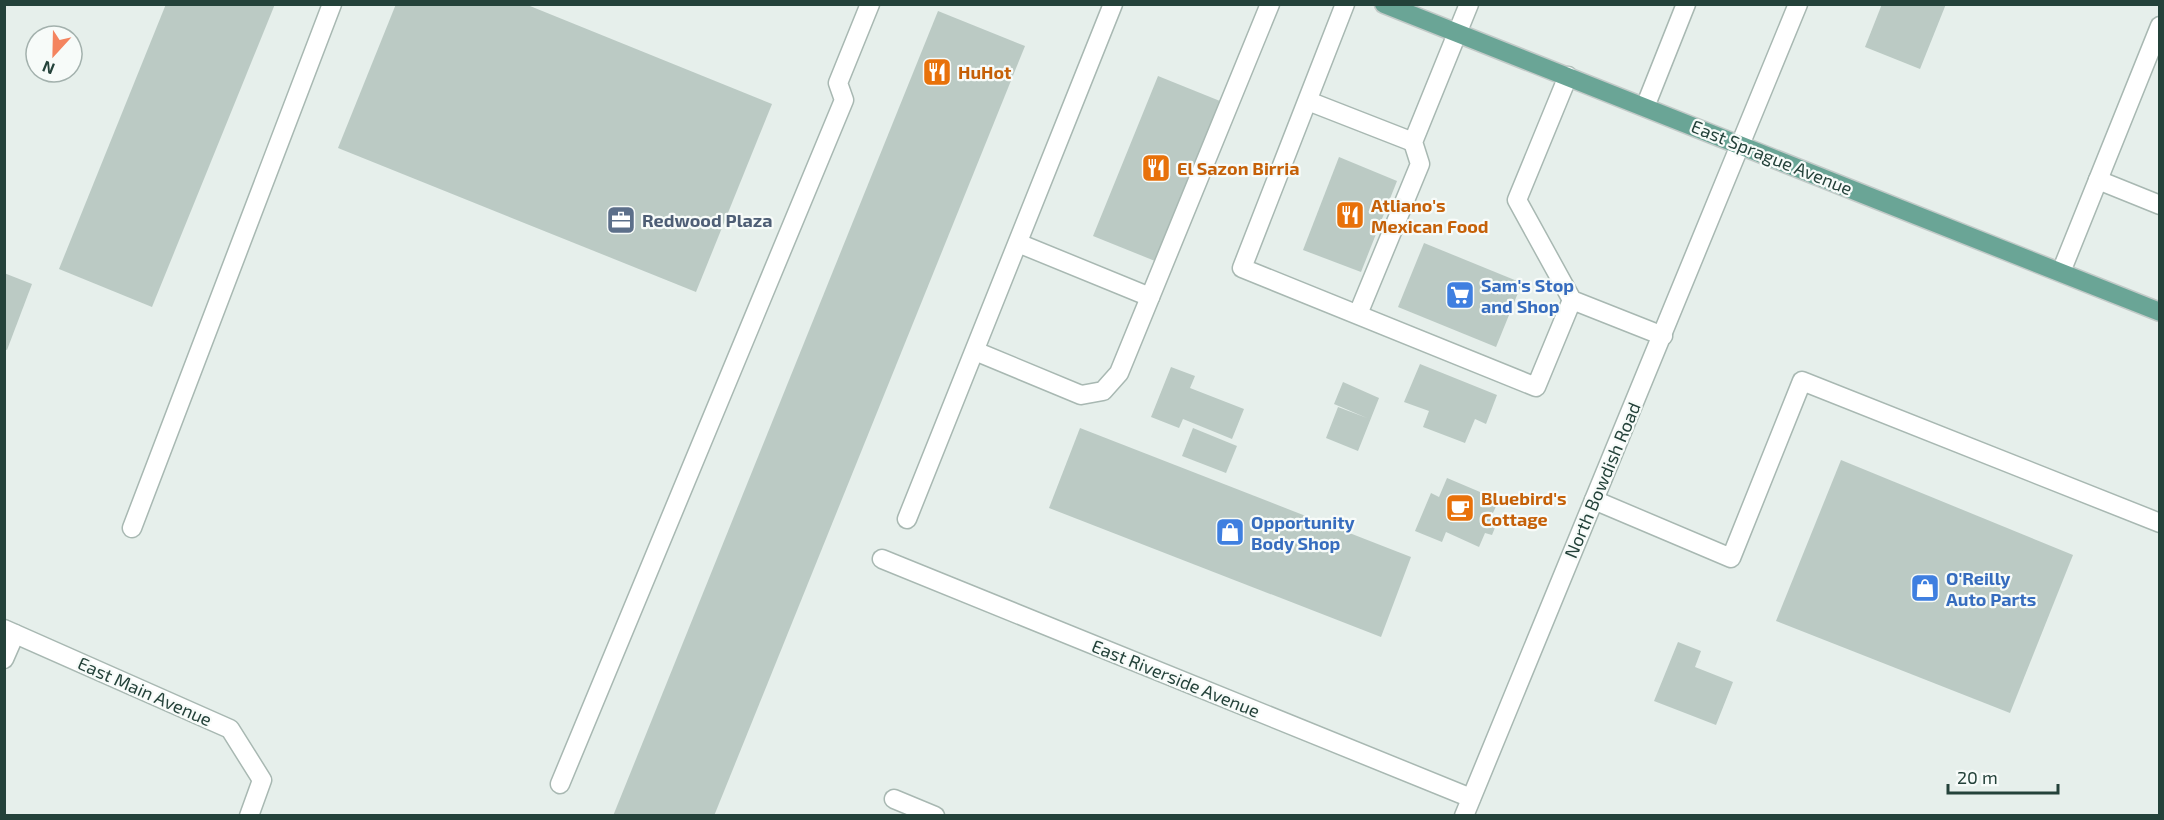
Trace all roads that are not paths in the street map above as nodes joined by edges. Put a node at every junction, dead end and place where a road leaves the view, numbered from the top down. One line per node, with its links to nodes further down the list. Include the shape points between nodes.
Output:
1 (332, 4): 30 (street)
2 (870, 4): 34 (street, via 838,83 844,100)
3 (1113, 4): 19 (street)
4 (1270, 4): 21 (street)
5 (1346, 4): 13 (street)
6 (1384, 4): 11 (main road, East Sprague Avenue)
7 (1469, 4): 11 (street)
8 (1686, 4): 14 (street)
9 (1798, 4): 16 (street, North Bowdish Road)
10 (2160, 26): 17 (street)
11 (1457, 33): 12 (main road, East Sprague Avenue); 15 (street)
12 (1568, 76): 14 (main road, East Sprague Avenue); 22 (street, via 1517,200)
13 (1308, 101): 15 (street); 24 (street, via 1242,268)
14 (1645, 107): 16 (main road, East Sprague Avenue)
15 (1413, 142): 24 (street, via 1420,164)
16 (1741, 145): 20 (main road, East Sprague Avenue); 25 (street, North Bowdish Road)
17 (2098, 180): 18 (street); 20 (street)
18 (2160, 205)
19 (1018, 243): 21 (street); 26 (street)
20 (2061, 273): 23 (main road, East Sprague Avenue)
21 (1150, 297): 26 (street, via 1119,373 1103,391 1081,395)
22 (1572, 300): 24 (street, via 1536,387); 25 (street)
23 (2160, 312)
24 (1358, 314)
25 (1662, 336): 27 (street, North Bowdish Road)
26 (975, 351): 28 (street)
27 (1594, 500): 29 (street, via 1731,558 1802,381); 35 (street, North Bowdish Road)
28 (908, 519)
29 (2160, 523)
30 (132, 528)
31 (882, 559): 35 (street, East Riverside Avenue)
32 (10, 632): 33 (street); 37 (street, East Main Avenue, via 230,729 262,780)
33 (4, 659)
34 (560, 784)
35 (1471, 798): 39 (street, North Bowdish Road)
36 (894, 799): 38 (street)
37 (249, 816)
38 (935, 816)
39 (1464, 816)

